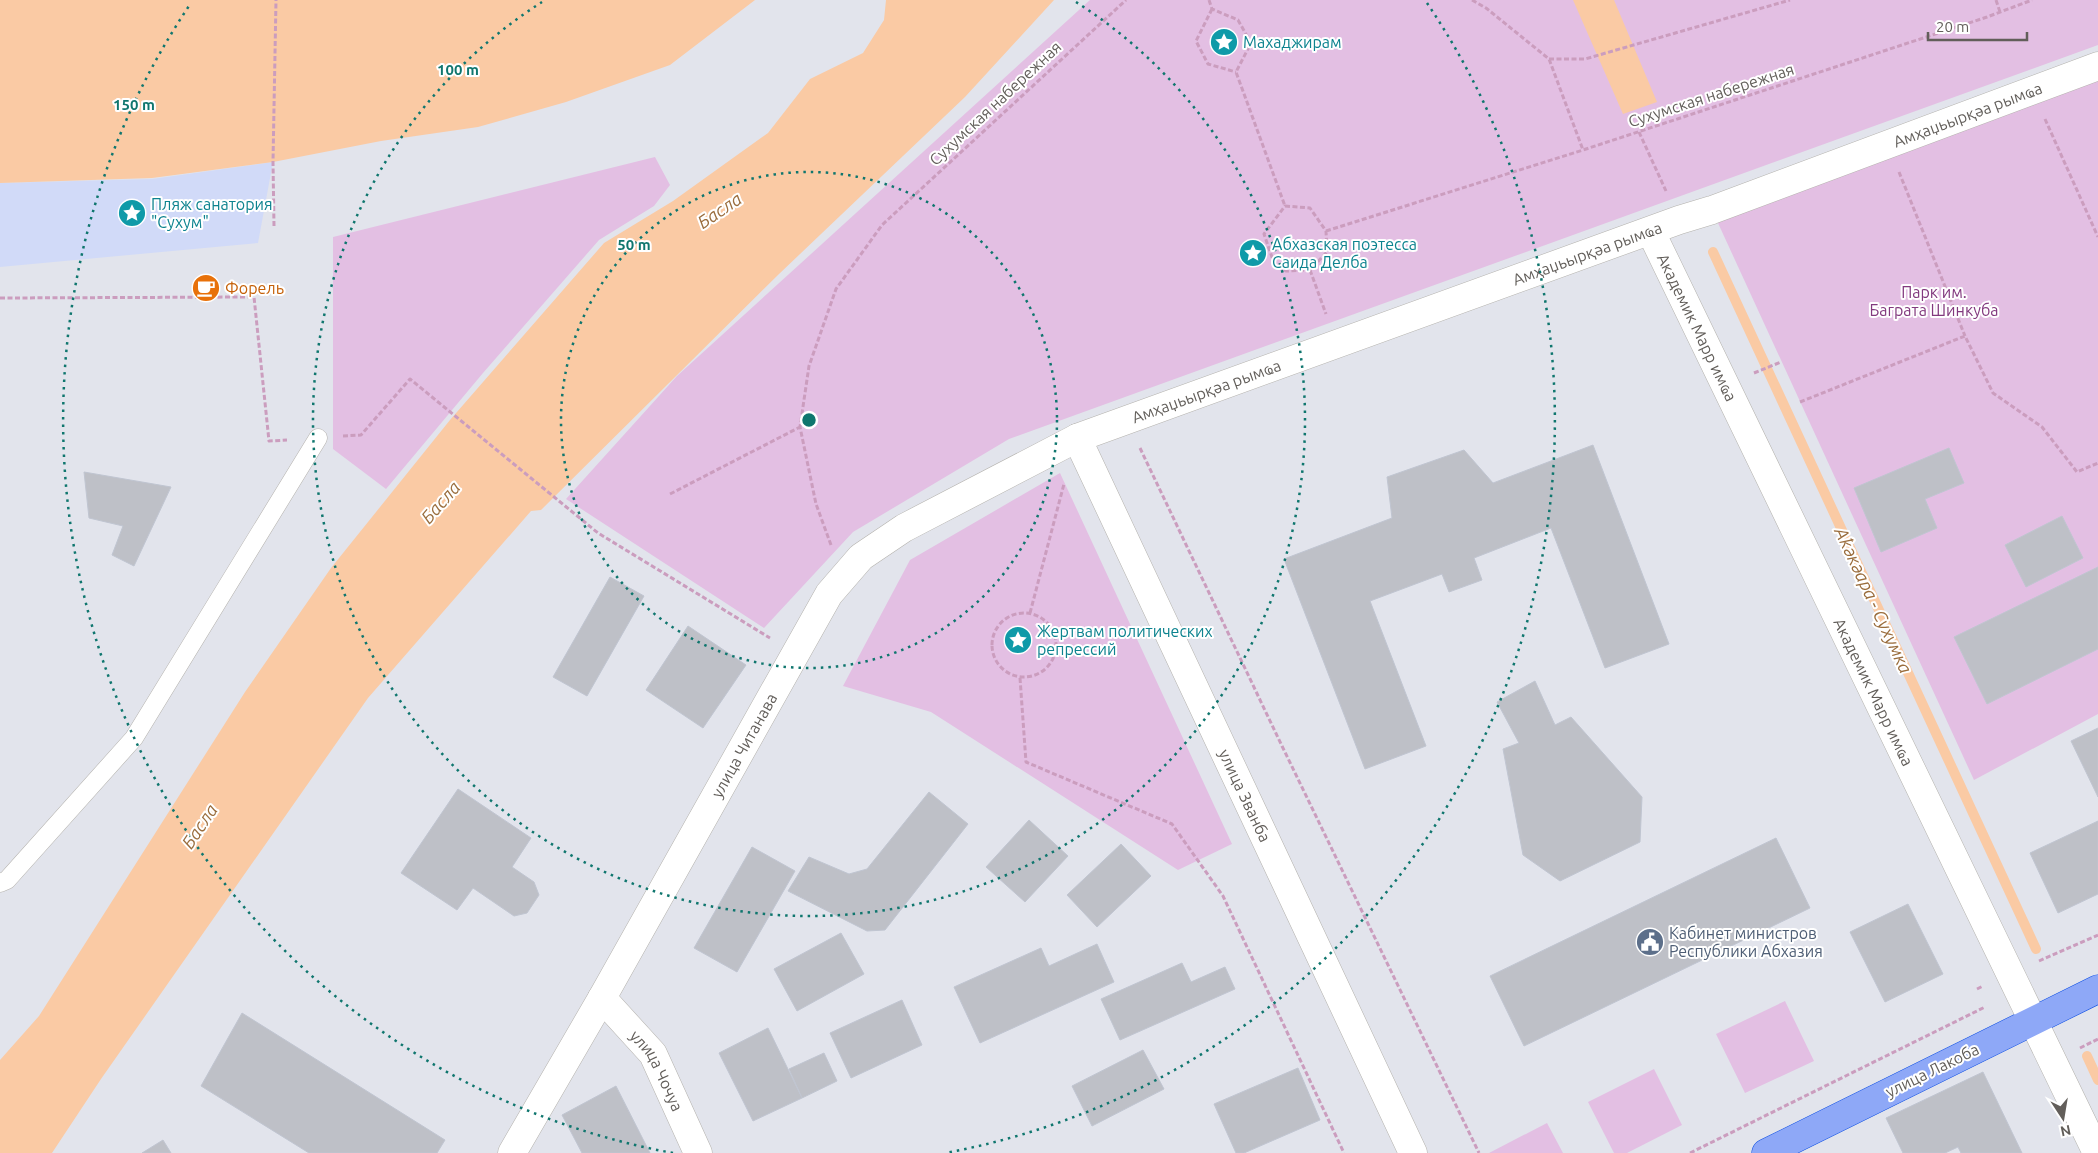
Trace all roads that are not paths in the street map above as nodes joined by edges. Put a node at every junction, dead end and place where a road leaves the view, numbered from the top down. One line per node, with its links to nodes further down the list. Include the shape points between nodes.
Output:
1 (2098, 66): 2 (street, Амҳаџьырқәа рымҩа)
2 (1651, 232): 4 (street, Амҳаџьырқәа рымҩа); 8 (street, Академик Марр имҩа)
3 (318, 438): 5 (lane, via 134,738 7,880)
4 (1077, 438): 7 (street, улица Читанава, via 904,528 861,557 842,578 829,594); 11 (street, улица Званба)
5 (0, 883)
6 (2098, 989): 8 (highway, улица Лакоба)
7 (602, 998): 9 (street, улица Читанава); 10 (street, улица Чочуа, via 653,1054)
8 (2033, 1020): 12 (highway, улица Лакоба); 13 (street, Академик Марр имҩа)
9 (512, 1153)
10 (698, 1153)
11 (1413, 1153)
12 (1766, 1153)
13 (2097, 1153)

